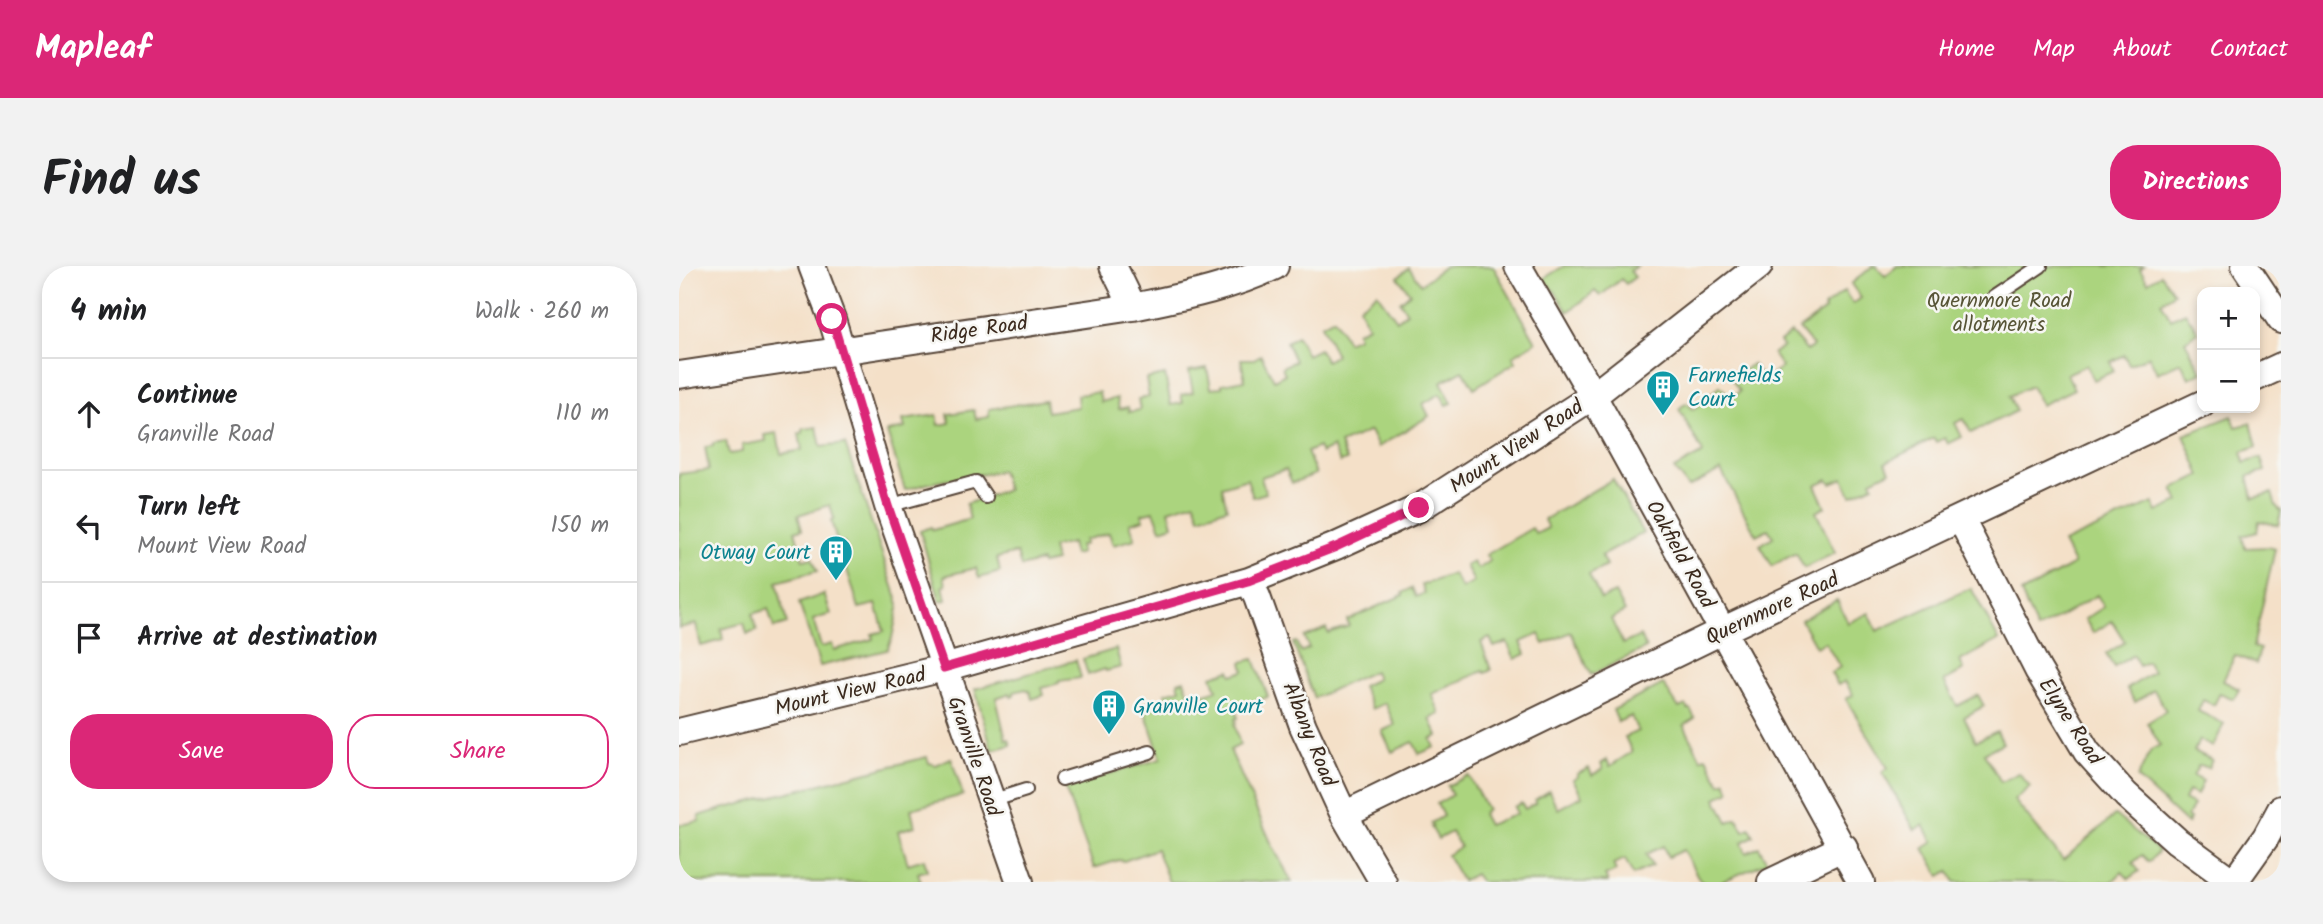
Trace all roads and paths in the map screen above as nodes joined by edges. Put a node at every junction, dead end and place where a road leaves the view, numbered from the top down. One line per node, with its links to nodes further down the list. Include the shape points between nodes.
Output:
1 (812, 266): 11 (street, Granville Road)
2 (1113, 266): 9 (street)
3 (1275, 266): 9 (street, Ridge Road, via 1194,295)
4 (1518, 266): 15 (street, Oakfield Road)
5 (1759, 266): 15 (street, Mount View Road)
6 (2041, 266): 8 (lane)
7 (2245, 266): 10 (street)
8 (1992, 299)
9 (1133, 307): 11 (street, Ridge Road)
10 (2281, 320)
11 (840, 349): 13 (street, Ridge Road); 18 (street, Granville Road)
12 (2281, 366): 14 (street)
13 (679, 375)
14 (2260, 376)
15 (1593, 396): 20 (street, Mount View Road, via 1419,508); 21 (street, Oakfield Road)
16 (2197, 406): 19 (street, Quernmore Road)
17 (986, 497): 18 (lane, via 976,482)
18 (888, 506): 22 (street, Granville Road)
19 (1962, 519): 21 (street, Quernmore Road); 35 (street, Elyne Road, via 2038,670 2087,752 2177,841)
20 (1248, 581): 22 (street, Mount View Road); 29 (street, Albany Road, via 1303,726)
21 (1724, 630): 29 (street, Quernmore Road); 30 (street, Oakfield Road)
22 (944, 668): 23 (street, Mount View Road); 27 (street, Granville Road)
23 (679, 732)
24 (1150, 752): 25 (lane)
25 (1062, 779)
26 (1026, 790): 27 (lane)
27 (991, 802): 31 (street, Granville Road)
28 (2281, 808): 35 (street)
29 (1344, 815): 32 (street, Albany Road)
30 (1844, 847): 33 (street); 34 (street, Oakfield Road)
31 (1020, 882)
32 (1383, 882)
33 (1771, 882)
34 (1861, 882)
35 (2234, 882)

